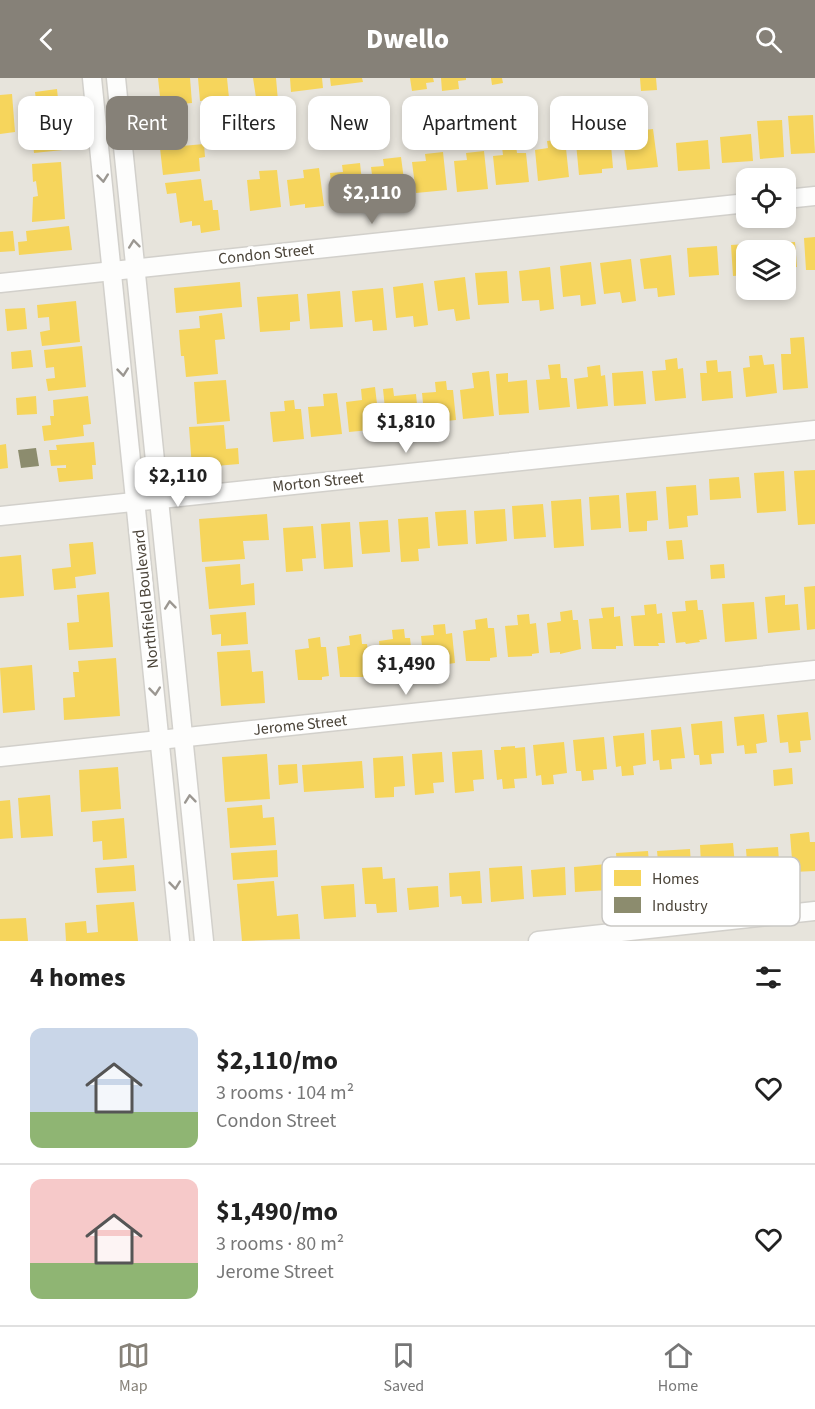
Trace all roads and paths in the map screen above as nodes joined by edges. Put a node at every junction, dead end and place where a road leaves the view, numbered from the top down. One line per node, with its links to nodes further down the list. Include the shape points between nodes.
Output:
1 (92, 78): 7 (street, Northfield Boulevard, one-way to 7)
2 (116, 78): 6 (street, Northfield Boulevard, one-way to 2)
3 (815, 196): 4 (street)
4 (796, 198)
5 (736, 204): 6 (street, Condon Street)
6 (136, 268): 7 (street, Condon Street); 10 (street, Northfield Boulevard)
7 (112, 271): 8 (street, Condon Street); 11 (street, Northfield Boulevard, one-way to 11)
8 (0, 283)
9 (815, 430): 10 (street, Morton Street)
10 (159, 498): 11 (street, Morton Street); 14 (street, Northfield Boulevard, one-way to 10)
11 (136, 501): 12 (street, Morton Street); 15 (street, Northfield Boulevard, one-way to 15)
12 (0, 516)
13 (815, 670): 14 (street, Jerome Street)
14 (183, 737): 15 (street, Jerome Street); 21 (street, Northfield Boulevard, one-way to 14)
15 (160, 740): 16 (street, Jerome Street); 20 (street, Northfield Boulevard, one-way to 20)
16 (0, 757)
17 (815, 911): 18 (street)
18 (800, 913)
19 (676, 926): 22 (street)
20 (180, 941)
21 (204, 941)
22 (538, 941)

